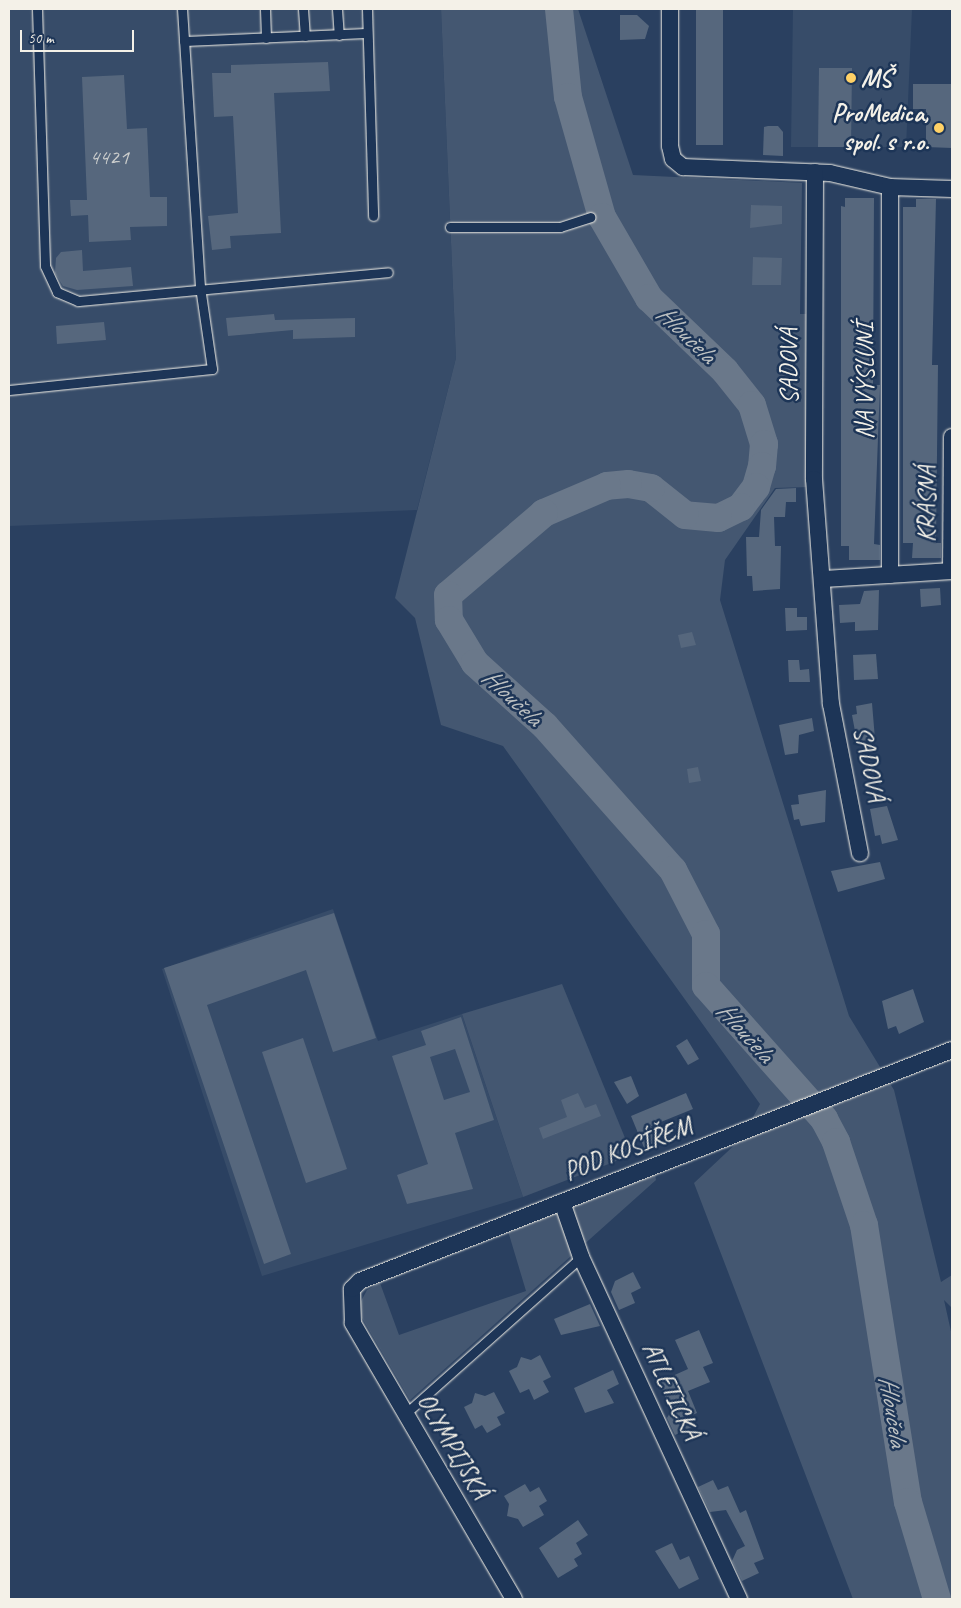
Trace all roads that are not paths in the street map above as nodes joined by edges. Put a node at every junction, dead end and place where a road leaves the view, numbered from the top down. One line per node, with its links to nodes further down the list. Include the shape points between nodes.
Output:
1 (37, 9): 20 (lane, via 45,266 52,287 78,301)
2 (182, 9): 12 (lane)
3 (265, 9): 11 (lane)
4 (303, 9): 10 (lane)
5 (337, 9): 9 (lane)
6 (367, 9): 8 (lane)
7 (670, 9): 13 (street, via 673,159 687,170)
8 (367, 33): 9 (lane); 16 (lane)
9 (338, 34): 10 (lane)
10 (305, 36): 11 (lane)
11 (266, 38): 12 (lane)
12 (184, 41): 20 (lane)
13 (815, 172): 14 (street); 25 (street, SADOVÁ, via 814,479)
14 (890, 187): 15 (street); 24 (street, NA VÝSLUNÍ)
15 (952, 188)
16 (373, 216)
17 (590, 216): 18 (lane, via 560,227)
18 (450, 227)
19 (388, 272): 20 (lane)
20 (200, 287): 21 (lane, via 212,368)
21 (9, 390)
22 (952, 438): 23 (street, KRÁSNÁ)
23 (952, 571): 24 (street)
24 (890, 575): 25 (street)
25 (824, 579): 26 (street, SADOVÁ, via 831,704)
26 (860, 853)
27 (952, 1050): 28 (street, POD KOSÍŘEM)
28 (562, 1202): 29 (street, ATLETICKÁ); 30 (street, POD KOSÍŘEM, via 360,1281 350,1294)
29 (582, 1257): 31 (lane); 33 (street, ATLETICKÁ)
30 (350, 1317): 31 (street, OLYMPIJSKÁ)
31 (405, 1414): 32 (street, OLYMPIJSKÁ)
32 (514, 1599)
33 (739, 1599)

